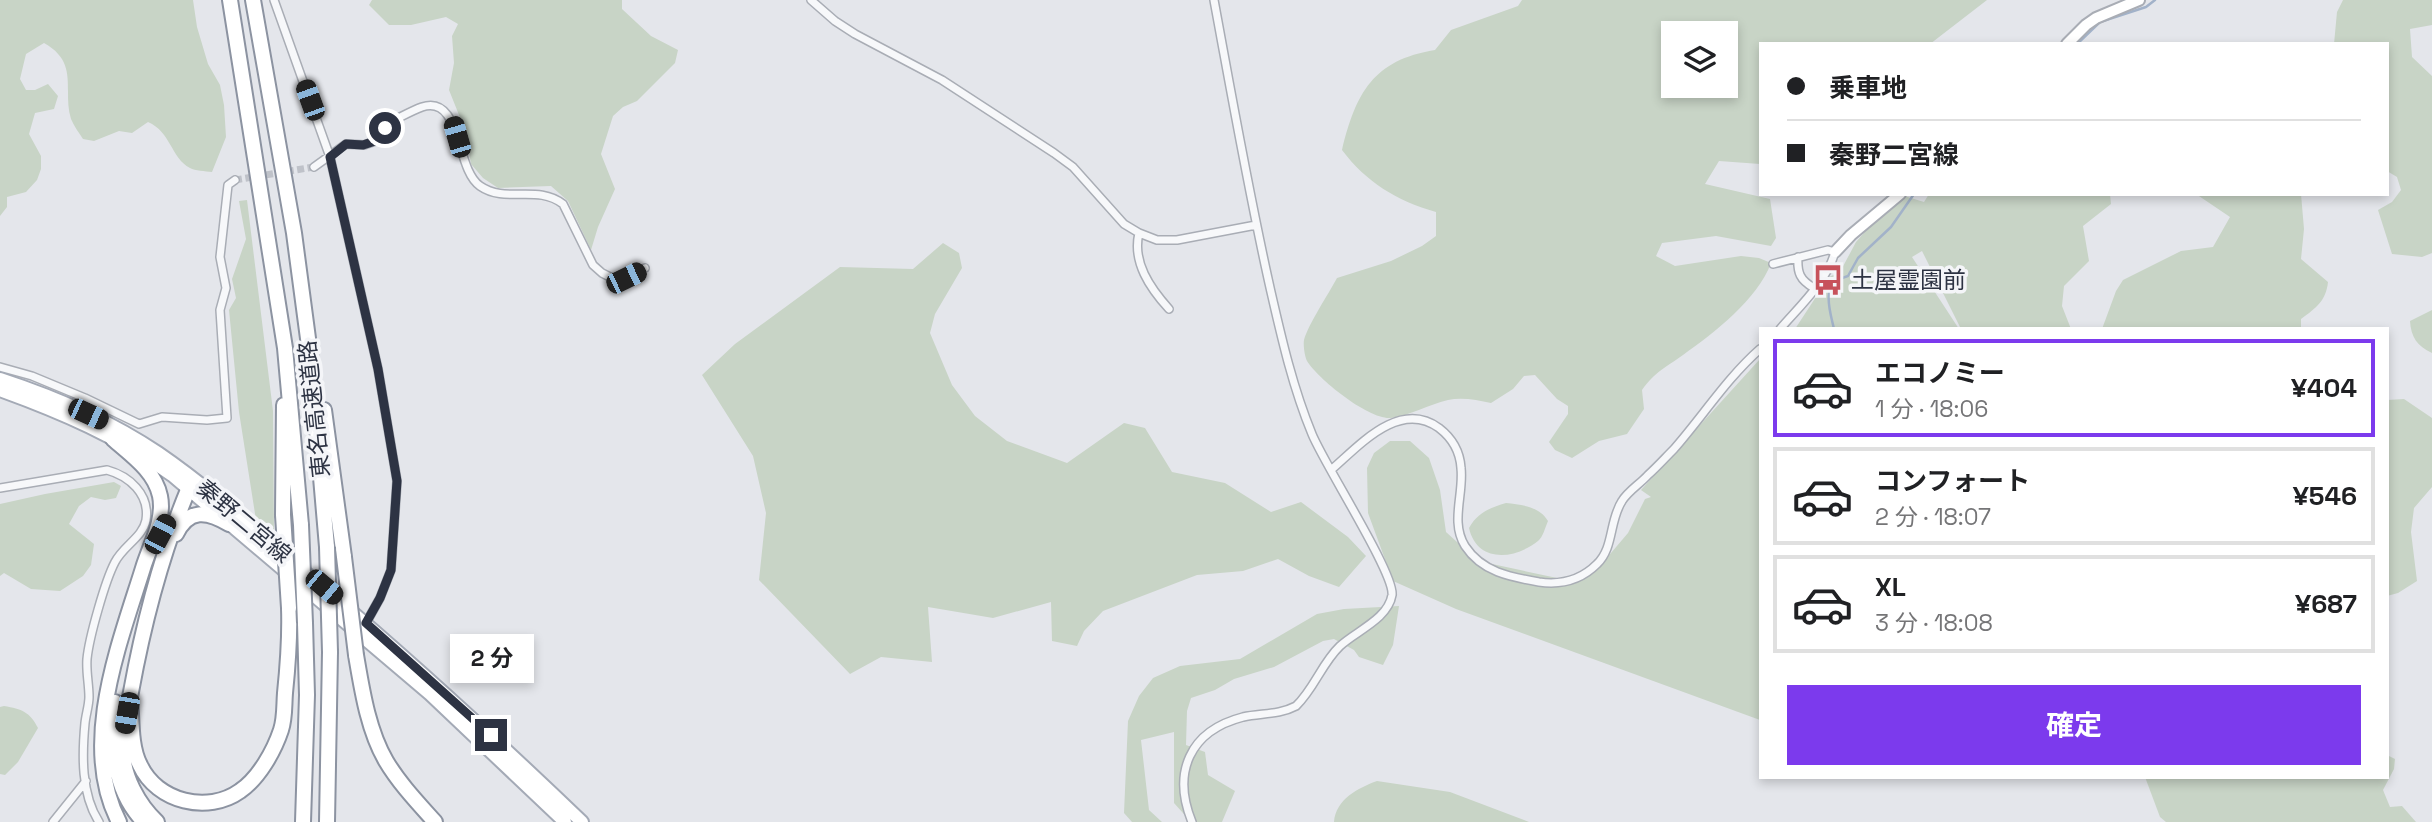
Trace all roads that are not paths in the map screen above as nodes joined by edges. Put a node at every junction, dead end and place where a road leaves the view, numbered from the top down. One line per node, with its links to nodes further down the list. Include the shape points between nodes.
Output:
1 (230, 0): 22 (highway, 東名高速道路)
2 (253, 0): 13 (highway, 東名高速道路)
3 (274, 0): 8 (street)
4 (811, 0): 14 (street, via 855,34 942,80 1054,153 1073,167 1124,224)
5 (1214, 0): 12 (street)
6 (2138, 0): 7 (street, via 2096,18)
7 (2069, 42)
8 (330, 157): 9 (street); 18 (street, via 346,144 381,139 388,123 436,106 452,120 467,171 480,186 499,194 544,194 563,204 601,273 616,280); 34 (street, via 378,369 397,481 391,570)
9 (314, 167)
10 (235, 180): 24 (street, via 228,185 220,257 226,288 220,310 226,418 162,416 139,424 32,376)
11 (1898, 196): 15 (street)
12 (1256, 225): 14 (street, via 1177,240 1157,240); 28 (street, via 1288,363 1312,435)
13 (294, 233): 44 (highway, 東名高速道路, bridge, via 327,547); 45 (highway, bridge, via 363,696 386,761)
14 (1139, 233): 20 (street, via 1139,265)
15 (1835, 252): 16 (street); 19 (street)
16 (1798, 257): 17 (street); 19 (street, via 1800,277)
17 (1773, 264)
18 (645, 268)
19 (1814, 288): 21 (street)
20 (1169, 309)
21 (1782, 327)
22 (285, 348): 36 (highway, bridge, via 282,454 290,641 282,727 263,766 242,790 229,798 190,803 169,796 139,765); 43 (highway, 東名高速道路, bridge, via 305,623)
23 (1759, 350): 28 (street, via 1675,447 1623,498 1601,560 1572,580 1556,583 1517,578 1491,570 1472,555 1458,525 1460,460 1448,437 1433,425 1415,419 1391,423)
24 (0, 367)
25 (0, 379): 29 (main road, 秦野二宮線, via 109,424 156,452)
26 (0, 390): 27 (main road, 秦野二宮線)
27 (114, 439): 29 (main road, 秦野二宮線); 33 (highway, via 143,466 160,495 160,518)
28 (1331, 470): 48 (street, via 1384,571 1392,593 1388,607 1337,649 1296,706 1231,720 1205,736 1184,771 1183,796)
29 (192, 486): 31 (main road, 秦野二宮線); 32 (highway); 33 (highway, via 175,507); 34 (main road, 秦野二宮線)
30 (0, 488): 37 (street, via 107,470 136,485 146,509 140,534 124,546 114,562 89,646)
31 (229, 524): 32 (highway, via 209,514 190,517); 46 (main road, 秦野二宮線, via 430,694)
32 (168, 549): 36 (highway)
33 (143, 570): 35 (highway)
34 (366, 623): 47 (main road, 秦野二宮線)
35 (120, 649): 40 (highway, via 107,700 101,753 106,787); 41 (highway, via 115,765 127,799)
36 (130, 697): 42 (highway, via 124,730 125,764 136,796)
37 (86, 781): 38 (street); 39 (street)
38 (53, 822)
39 (99, 822)
40 (119, 822)
41 (145, 822)
42 (157, 822)
43 (303, 822)
44 (327, 822)
45 (435, 822)
46 (565, 822)
47 (582, 822)
48 (1192, 822)

